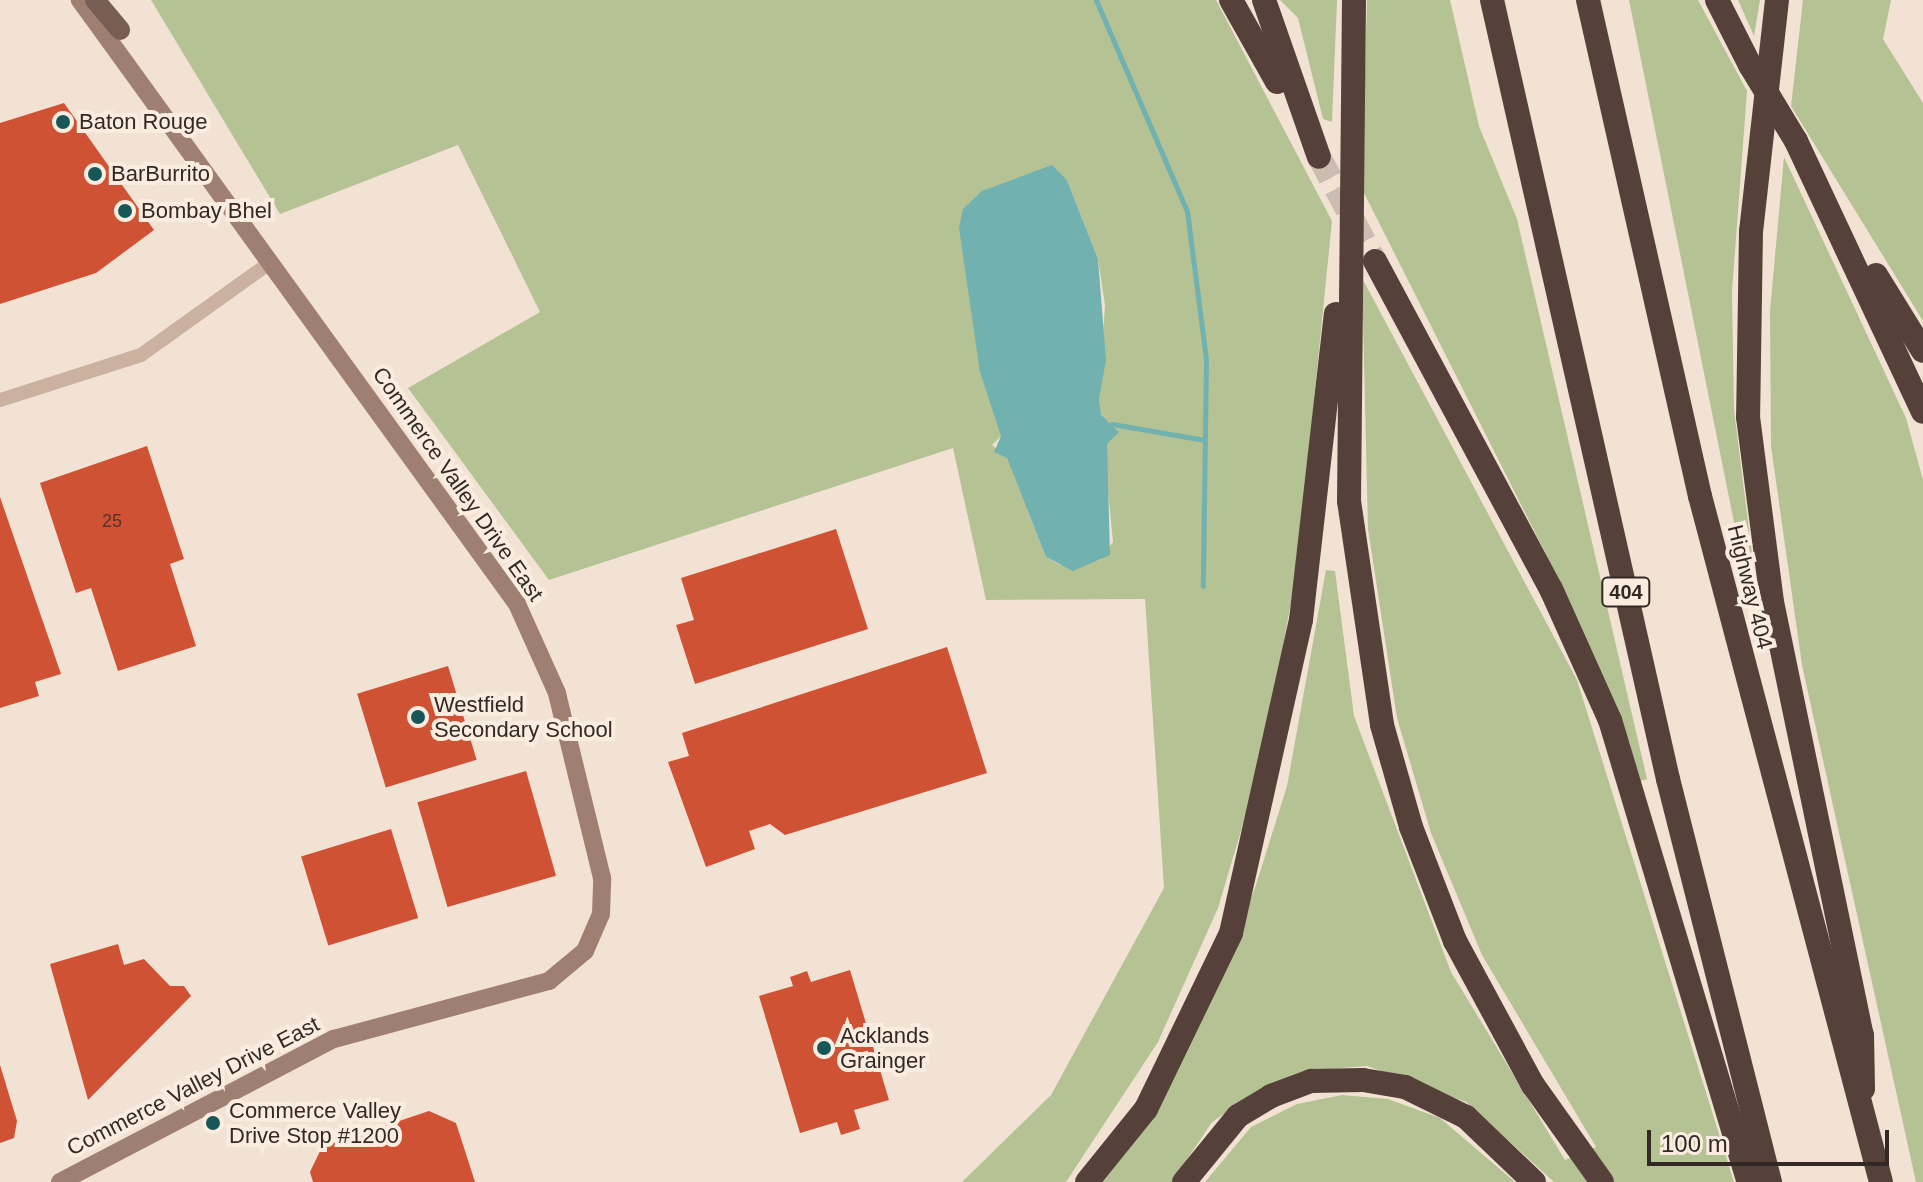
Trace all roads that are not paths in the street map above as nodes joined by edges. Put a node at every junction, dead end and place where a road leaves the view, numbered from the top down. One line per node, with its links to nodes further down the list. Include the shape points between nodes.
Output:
1 (80, 0): 12 (street, Commerce Valley Drive East)
2 (95, 0): 11 (main road)
3 (109, 0): 11 (street)
4 (1231, 0): 5 (highway, via 1316,150)
5 (1264, 0)
6 (1354, 0): 13 (highway)
7 (1492, 0): 27 (highway, 404, via 1668,779)
8 (1588, 0): 20 (highway, Highway 404, via 1700,496)
9 (1717, 0): 14 (highway, bridge)
10 (1777, 0): 20 (highway, via 1751,231 1748,417 1772,602 1862,1035)
11 (120, 30): 12 (street)
12 (121, 53): 16 (street, Commerce Valley Drive East)
13 (1352, 112): 22 (highway, via 1321,483 1301,620 1231,933 1146,1109); 25 (highway, via 1349,501 1382,725 1455,941 1577,1152)
14 (1796, 141): 17 (highway); 19 (highway)
15 (1375, 261): 26 (highway, via 1551,589 1610,720)
16 (271, 262): 18 (street, via 141,355); 21 (street, Commerce Valley Drive East, via 517,604 557,693 602,878 601,914 585,951 549,981 334,1039)
17 (1923, 351)
18 (0, 400)
19 (1923, 412)
20 (1864, 1116): 28 (highway, Highway 404)
21 (60, 1182)
22 (1087, 1182)
23 (1184, 1182): 24 (highway, via 1238,1116 1271,1096 1311,1081 1363,1080 1405,1087 1466,1117)
24 (1534, 1182)
25 (1602, 1182)
26 (1749, 1182)
27 (1770, 1182)
28 (1881, 1182)

